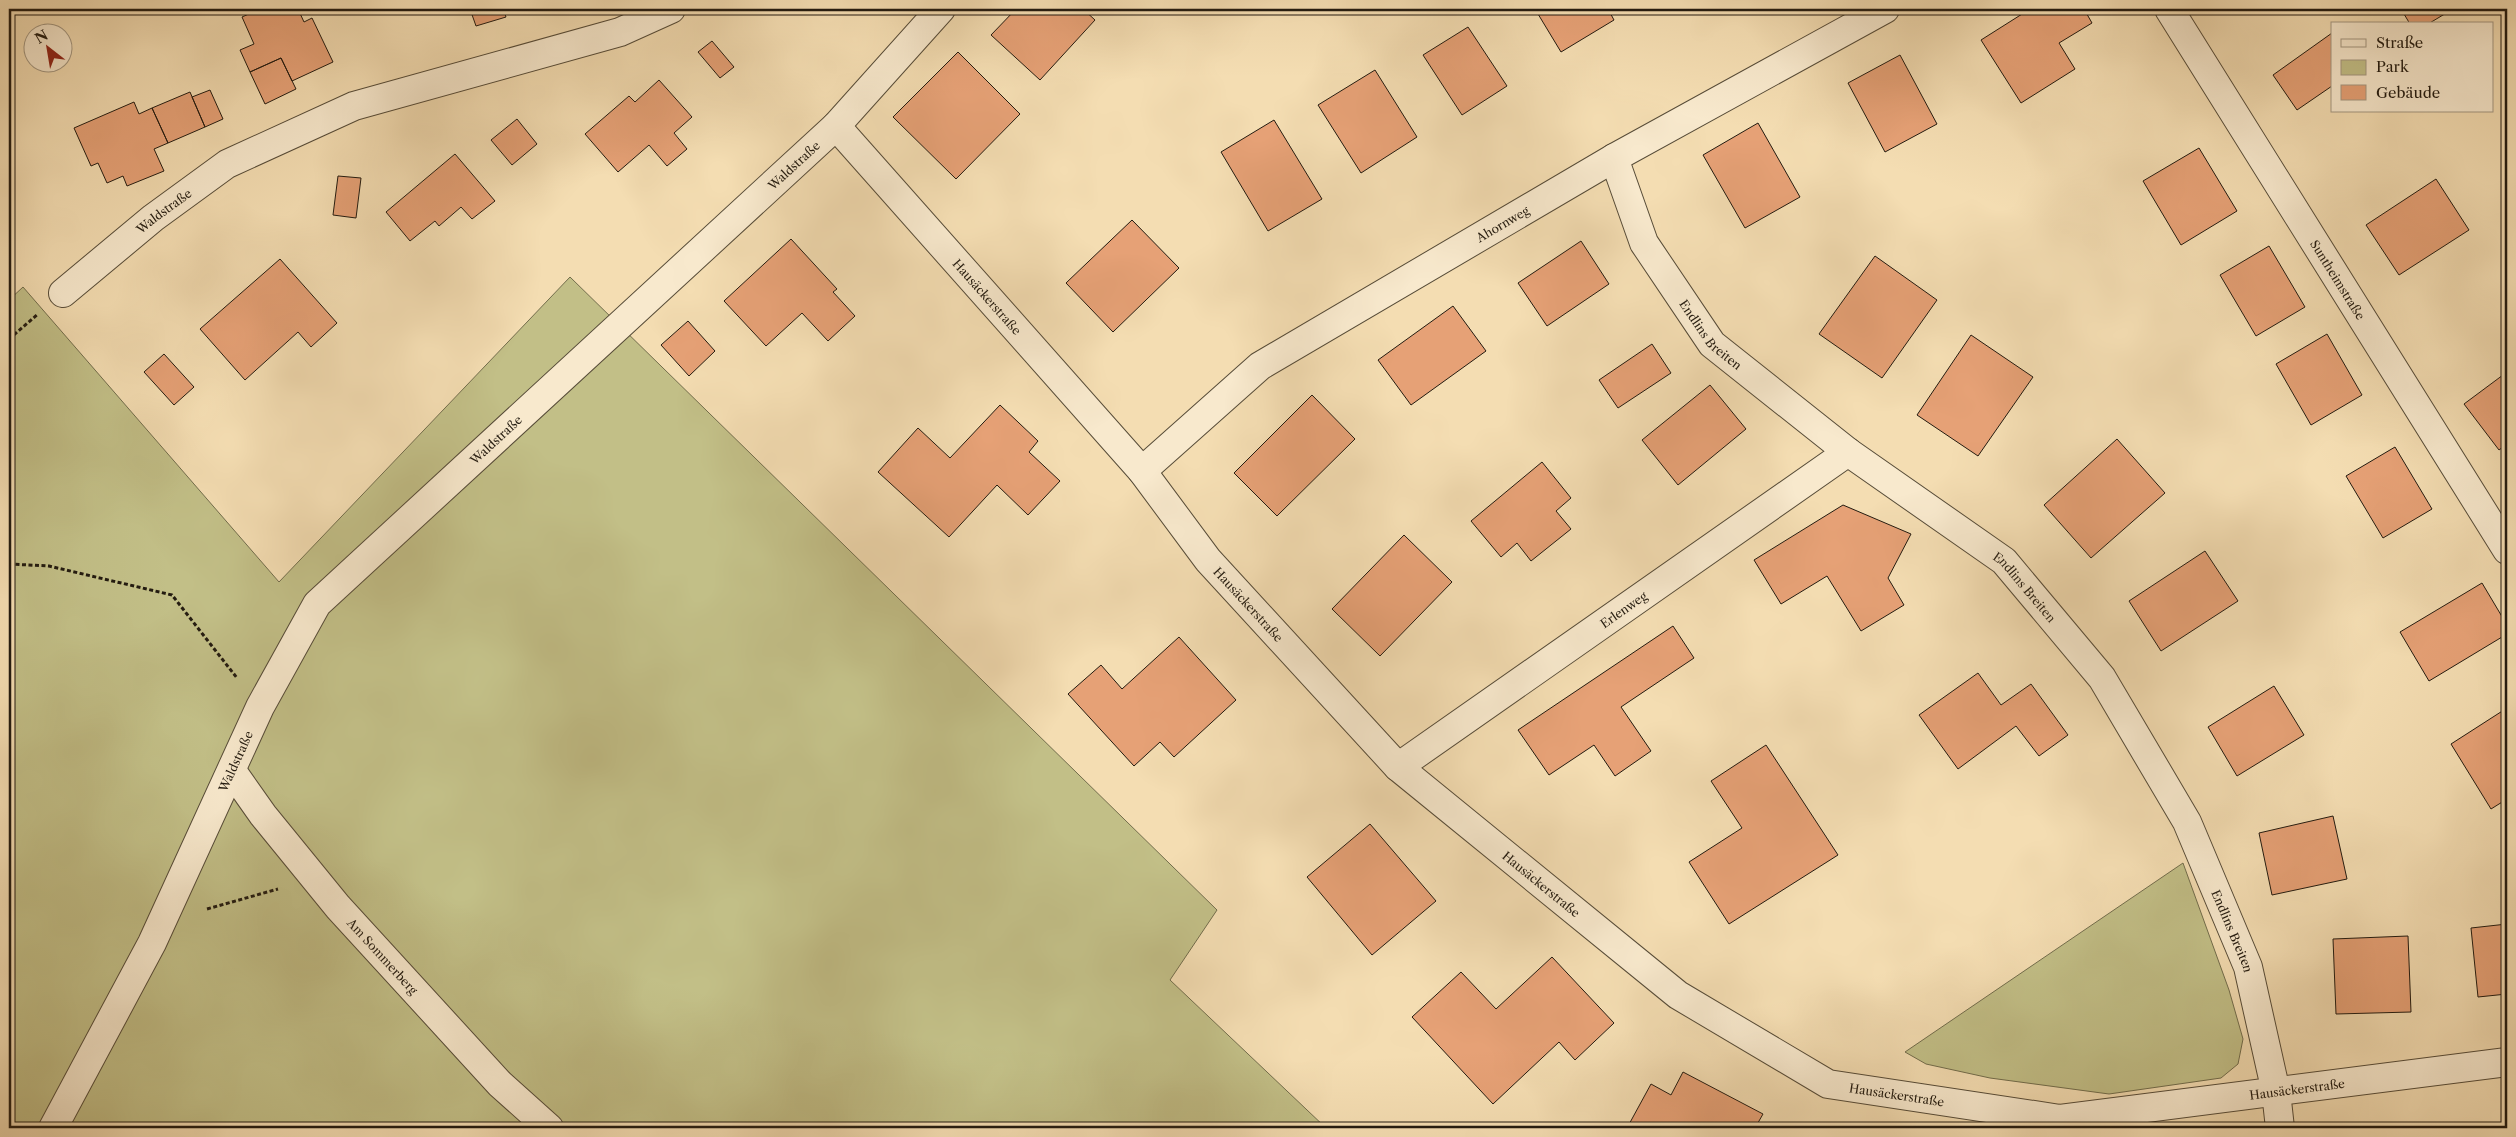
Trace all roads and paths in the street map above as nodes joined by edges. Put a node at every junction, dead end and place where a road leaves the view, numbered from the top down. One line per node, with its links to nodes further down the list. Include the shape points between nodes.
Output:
1 (670, 9): 7 (street, Waldstraße, via 620,32 354,106 227,164 153,218)
2 (940, 9): 5 (street, Waldstraße)
3 (1885, 9): 6 (street, Ahornweg)
4 (2169, 9): 10 (street, Suntheimstraße)
5 (836, 126): 9 (street, Hausäckerstraße); 12 (street, Waldstraße, via 317,604)
6 (1614, 158): 8 (street, Endlins Breiten, via 1644,242 1712,344); 9 (street, Ahornweg, via 1260,366)
7 (63, 293)
8 (1848, 452): 13 (street, Erlenweg); 18 (street, Endlins Breiten, via 2004,561 2102,678 2187,822 2248,967)
9 (1142, 471): 13 (street, Hausäckerstraße, via 1208,560)
10 (2507, 550)
11 (9, 564): 12 (path, via 49,566 172,595)
12 (260, 707): 14 (street, Waldstraße)
13 (1398, 767): 18 (street, Hausäckerstraße, via 1678,995 1828,1084 2060,1119)
14 (232, 771): 19 (street, Waldstraße, via 152,943); 20 (street, Am Sommerberg, via 263,815 338,907 500,1084)
15 (280, 889): 16 (path)
16 (206, 909)
17 (2507, 1062): 18 (street, Hausäckerstraße)
18 (2276, 1092): 21 (street, Endlins Breiten)
19 (53, 1128)
20 (549, 1128)
21 (2280, 1128)

